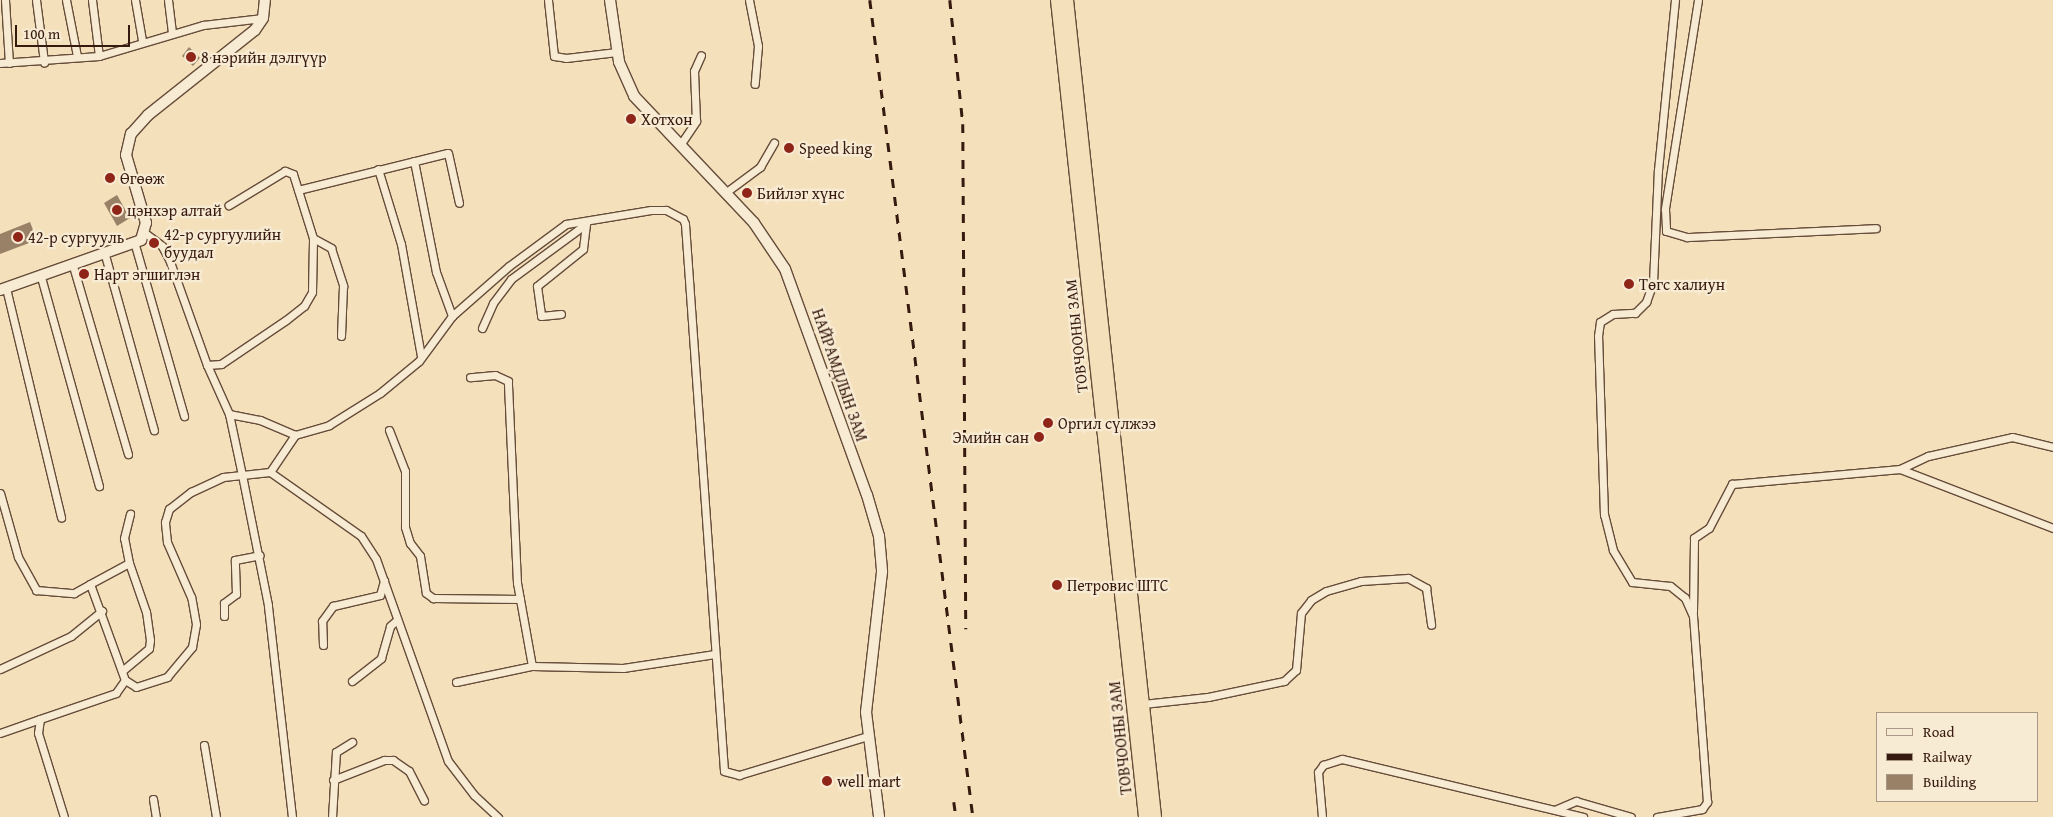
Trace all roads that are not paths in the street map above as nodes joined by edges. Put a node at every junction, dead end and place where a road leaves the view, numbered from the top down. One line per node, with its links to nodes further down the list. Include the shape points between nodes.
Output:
1 (5, 0): 24 (street)
2 (36, 0): 22 (street)
3 (66, 0): 20 (street)
4 (92, 0): 21 (street)
5 (134, 0): 17 (street)
6 (168, 0): 16 (street)
7 (265, 0): 15 (main road)
8 (548, 0): 18 (street, via 554,56 560,59)
9 (610, 0): 18 (main road, НАЙРАМДЛЫН ЗАМ)
10 (749, 0): 25 (street, via 758,46)
11 (1057, 0): 100 (highway, ТОВЧООНЫ ЗАМ)
12 (1067, 0): 83 (highway, ТОВЧООНЫ ЗАМ)
13 (1675, 0): 72 (street, via 1658,170 1653,283 1646,302 1635,313 1612,314 1600,322 1598,336 1604,515 1613,550 1632,582 1670,586 1685,598)
14 (1698, 0): 35 (street, via 1665,209 1666,231 1687,237)
15 (263, 18): 16 (street); 36 (main road, via 243,41 148,115 131,134 126,150 127,165)
16 (172, 32): 17 (street)
17 (142, 40): 21 (street)
18 (617, 52): 27 (main road, НАЙРАМДЛЫН ЗАМ, via 634,96)
19 (701, 55): 27 (street, via 694,71 696,121)
20 (77, 56): 21 (street); 22 (street)
21 (99, 56)
22 (44, 62): 24 (street)
23 (0, 63): 24 (street)
24 (10, 63)
25 (754, 84)
26 (774, 143): 31 (street, via 760,167)
27 (680, 145): 31 (main road, НАЙРАМДЛЫН ЗАМ)
28 (414, 161): 29 (street); 32 (street, via 448,153); 44 (street, via 436,272)
29 (378, 169): 30 (street); 47 (street, via 411,291)
30 (298, 190): 33 (street, via 293,174 285,172); 37 (street)
31 (726, 193): 86 (main road, НАЙРАМДЛЫН ЗАМ, via 766,238 790,279 877,527 881,588 868,682)
32 (459, 203)
33 (229, 205)
34 (586, 224): 43 (street, via 583,249 537,286 542,316); 44 (street, via 572,223 560,229); 45 (street, via 511,279 493,303); 76 (street, via 651,210 666,210 682,219 684,224)
35 (1876, 228)
36 (145, 233): 38 (main road); 48 (street, via 162,246 169,259)
37 (313, 238): 46 (street, via 331,248 343,286); 48 (street, via 312,292 304,306 243,353 221,364)
38 (135, 245): 39 (main road); 51 (street)
39 (105, 255): 40 (main road); 52 (street)
40 (73, 266): 41 (main road); 56 (street)
41 (41, 276): 42 (main road); 60 (street)
42 (3, 289): 63 (street)
43 (561, 314)
44 (452, 316): 47 (street)
45 (482, 328)
46 (341, 336)
47 (421, 356): 54 (street, via 380,393 329,426)
48 (207, 365): 50 (street)
49 (470, 377): 69 (street, via 495,375 508,381 508,456)
50 (229, 414): 54 (street, via 260,420); 59 (street)
51 (184, 416)
52 (154, 430)
53 (389, 430): 69 (street, via 406,471 405,527 410,543 420,556 426,593 434,598)
54 (294, 435): 58 (street)
55 (2053, 447): 57 (street, via 2012,437 1928,456)
56 (128, 454)
57 (1900, 469): 64 (street); 72 (street, via 1732,484 1709,528 1694,538)
58 (270, 472): 59 (street); 67 (street, via 361,536)
59 (242, 475): 65 (street); 80 (street, via 223,477 199,488 169,509 165,532 191,597 194,640 187,657 167,677 136,687)
60 (99, 486)
61 (0, 493): 68 (street, via 18,557 36,590 74,593)
62 (130, 514): 66 (street, via 124,538)
63 (61, 517)
64 (2053, 528)
65 (260, 555): 71 (street, via 234,560 236,594 224,604); 96 (street)
66 (128, 563): 68 (street); 79 (street, via 146,612 150,640 149,648)
67 (384, 581): 73 (street); 75 (street, via 380,595 333,606 322,622)
68 (90, 584): 70 (street)
69 (520, 600): 77 (street)
70 (102, 611): 78 (street, via 71,636); 79 (street)
71 (224, 616)
72 (1693, 616): 105 (street, via 1708,802 1702,809)
73 (397, 620): 81 (street, via 390,626 381,658); 98 (street, via 448,760)
74 (1432, 625): 83 (street, via 1426,588 1408,578 1361,582 1326,591 1311,600 1301,613 1296,670 1284,681 1208,698)
75 (323, 645)
76 (715, 654): 77 (street, via 623,668); 86 (street, via 723,767 730,775)
77 (532, 666): 82 (street)
78 (0, 669)
79 (122, 671): 80 (street)
80 (125, 680): 84 (street, via 116,693)
81 (352, 681)
82 (456, 682)
83 (1143, 704): 101 (highway, ТОВЧООНЫ ЗАМ)
84 (40, 719): 85 (street); 93 (street, via 38,734)
85 (0, 733)
86 (867, 736): 99 (main road, НАЙРАМДЛЫН ЗАМ)
87 (352, 742): 89 (street, via 336,752)
88 (204, 745): 95 (street)
89 (333, 780): 91 (street, via 384,760 393,760 409,770); 97 (street)
90 (154, 799): 94 (street)
91 (424, 800)
92 (1557, 810): 102 (street, via 1342,759 1328,762 1318,772); 103 (street); 104 (street, via 1576,801)
93 (64, 817)
94 (156, 817)
95 (216, 817)
96 (292, 817)
97 (332, 817)
98 (498, 817)
99 (879, 817)
100 (1145, 817)
101 (1155, 817)
102 (1322, 817)
103 (1583, 817)
104 (1631, 817)
105 (1657, 817)

